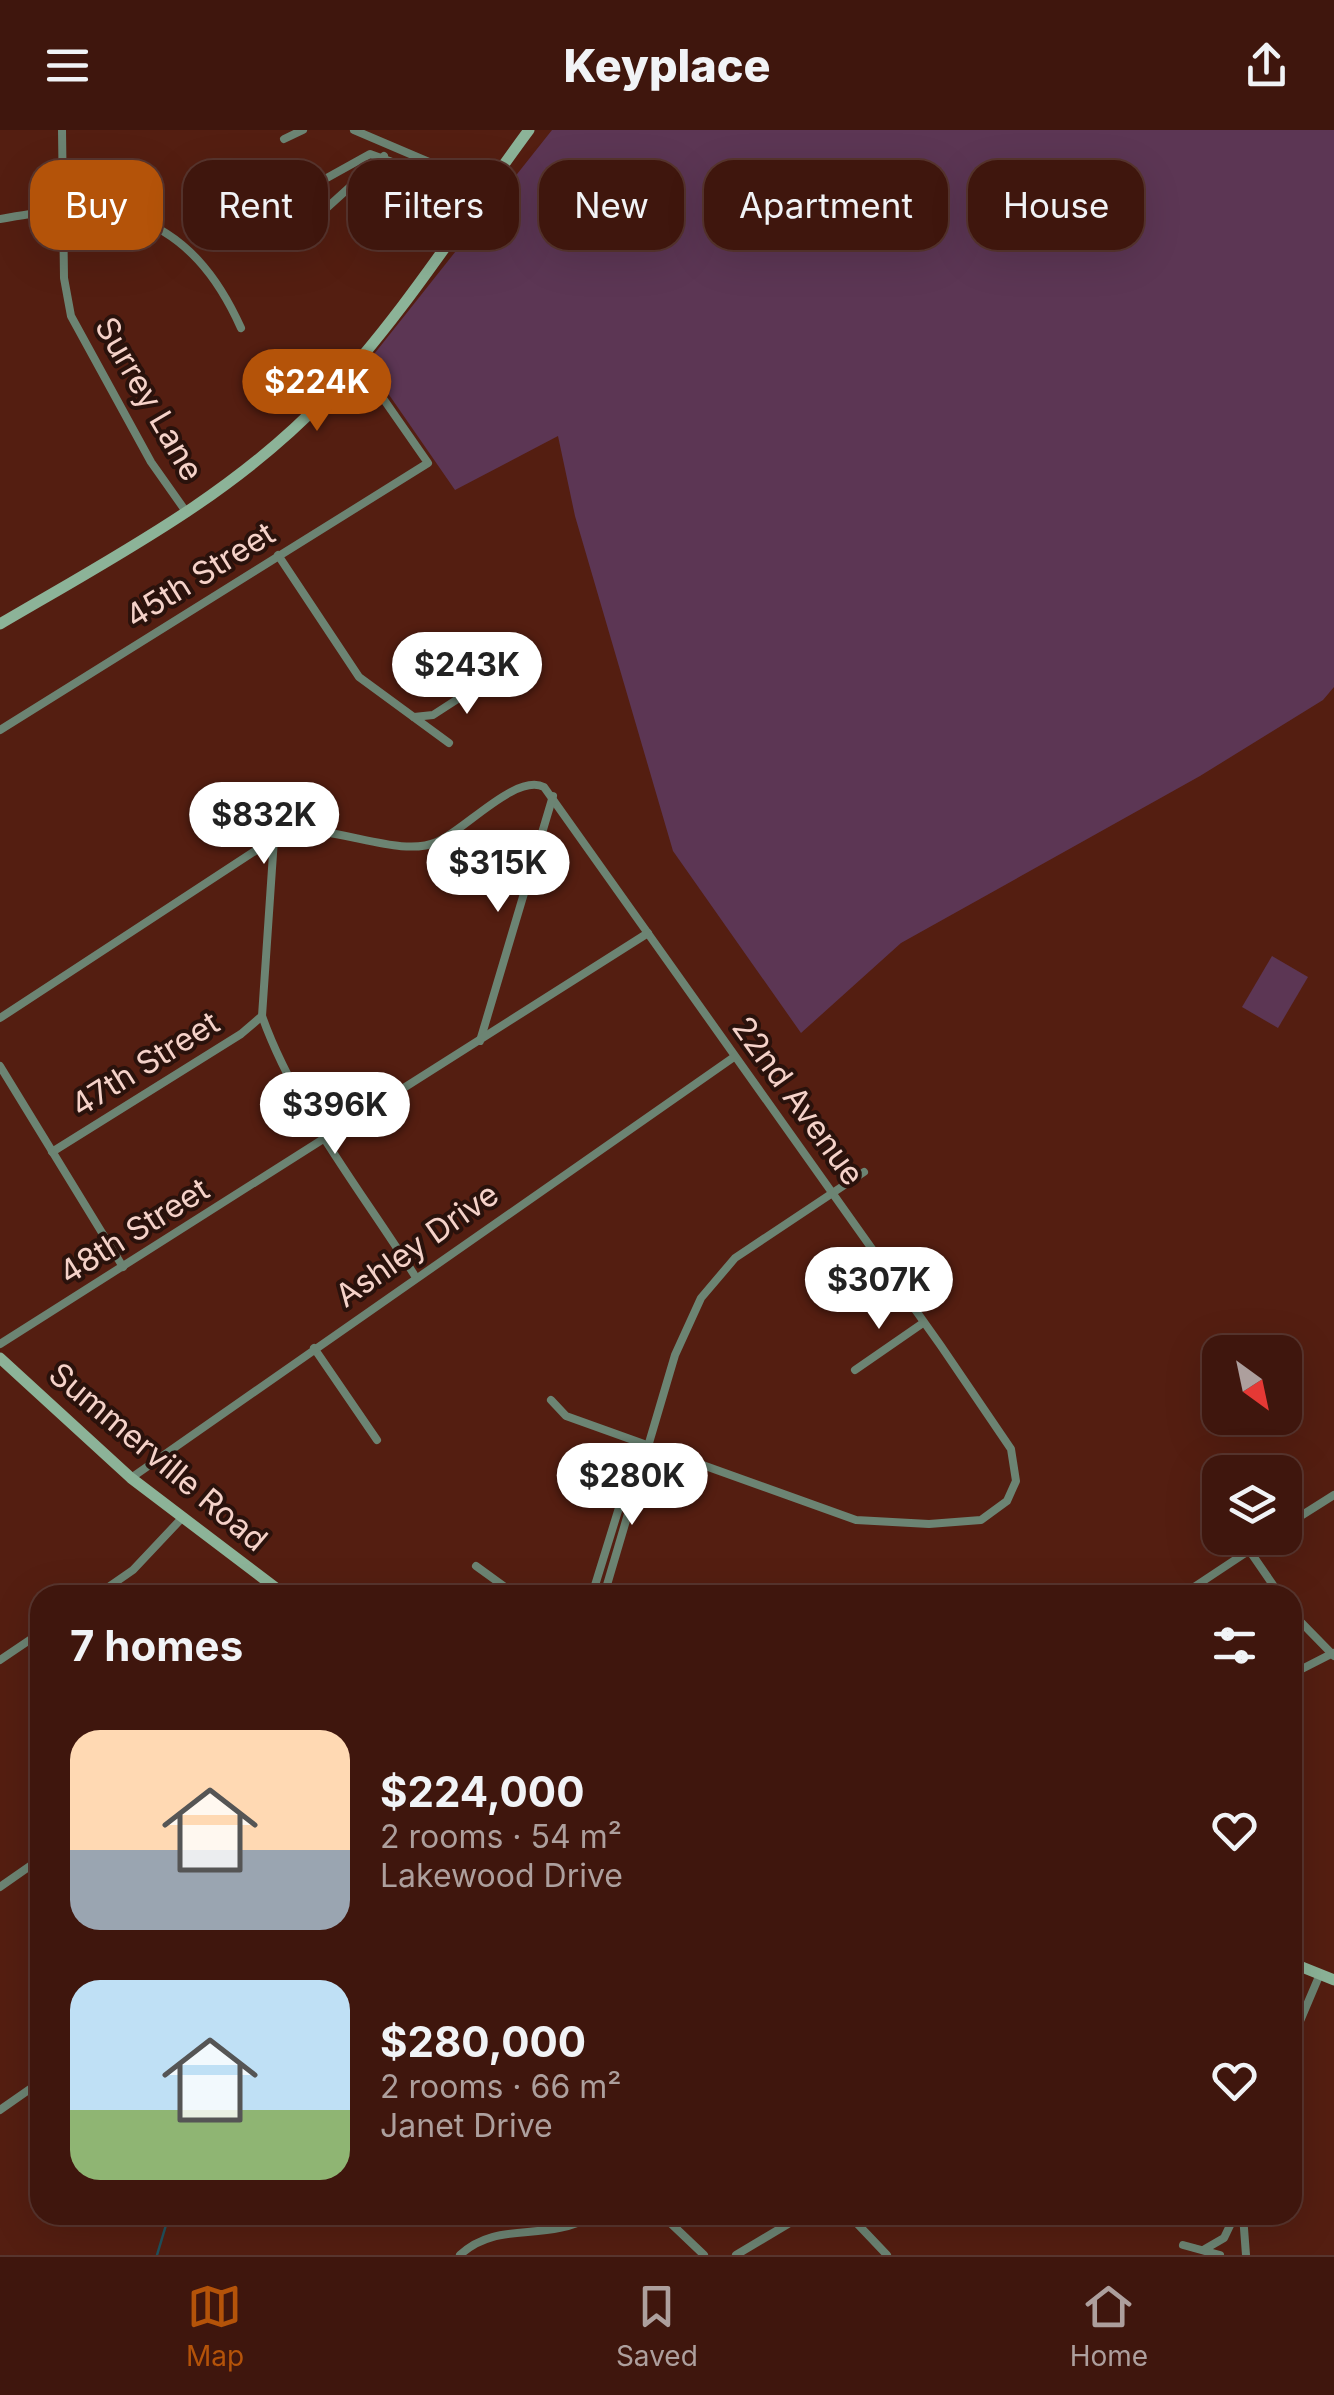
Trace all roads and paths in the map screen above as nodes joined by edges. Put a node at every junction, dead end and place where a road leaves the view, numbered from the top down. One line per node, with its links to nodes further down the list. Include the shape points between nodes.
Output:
1 (62, 130): 7 (street, Surrey Lane)
2 (303, 130): 5 (street)
3 (354, 130): 9 (street)
4 (529, 130): 10 (street)
5 (284, 139)
6 (384, 156): 8 (street); 11 (street, via 370,154); 12 (street)
7 (62, 160)
8 (395, 160)
9 (421, 160)
10 (506, 160)
11 (328, 177)
12 (328, 207)
13 (30, 216): 14 (street)
14 (0, 219)
15 (163, 231): 18 (street, via 201,262)
16 (65, 250): 20 (street, Surrey Lane, via 71,316 151,462)
17 (439, 250): 19 (street)
18 (241, 328)
19 (357, 361): 20 (street, via 272,448); 21 (street, 45th Street, via 428,463)
20 (188, 513): 22 (street)
21 (278, 555): 24 (street, via 360,677); 25 (street, 45th Street)
22 (0, 624)
23 (504, 669): 24 (street, via 444,709)
24 (414, 716): 26 (street)
25 (0, 730)
26 (450, 743)
27 (553, 796): 28 (street, via 527,784 418,847 306,828); 29 (street, 22nd Avenue); 32 (street)
28 (274, 838): 30 (street); 31 (street)
29 (648, 934): 32 (street, 48th Street); 33 (street, 22nd Avenue)
30 (262, 1016): 35 (street); 36 (street, 47th Street)
31 (0, 1018)
32 (480, 1042): 35 (street, 48th Street)
33 (734, 1057): 38 (street, 22nd Avenue); 40 (street, Ashley Drive)
34 (0, 1066): 36 (street)
35 (328, 1139): 39 (street, 48th Street); 40 (street)
36 (52, 1152): 39 (street)
37 (864, 1172): 38 (street)
38 (833, 1193): 41 (street, 22nd Avenue); 48 (street, via 735,1258 701,1298 675,1355)
39 (124, 1267): 42 (street, 48th Street)
40 (415, 1276): 43 (street, Ashley Drive)
41 (923, 1324): 45 (street); 48 (street, 22nd Avenue, via 1017,1470 1013,1492 981,1520 856,1520)
42 (0, 1344)
43 (314, 1348): 47 (street); 49 (street, Ashley Drive)
44 (0, 1358): 49 (street, Summerville Road)
45 (855, 1370)
46 (551, 1400): 48 (street, via 566,1416)
47 (376, 1440)
48 (650, 1445): 59 (street)
49 (131, 1478): 52 (street, Summerville Road)
50 (1334, 1495): 51 (street)
51 (1302, 1515)
52 (182, 1518): 56 (street); 57 (street, Summerville Road)
53 (1242, 1555): 60 (street)
54 (1252, 1555): 61 (street)
55 (476, 1566): 58 (street)
56 (111, 1585)
57 (271, 1585)
58 (502, 1585)
59 (600, 1585)
60 (1197, 1585)
61 (1273, 1585)
62 (1302, 1623): 64 (street)
63 (30, 1640): 65 (street)
64 (1333, 1654): 66 (street)
65 (0, 1660)
66 (1302, 1669)
67 (30, 1866): 68 (street)
68 (0, 1887)
69 (1302, 1967): 70 (street)
70 (1320, 1974): 71 (street); 72 (street)
71 (1334, 1980)
72 (1302, 2016)
73 (30, 2089): 74 (street)
74 (0, 2110)
75 (578, 2225): 83 (street, via 490,2236)
76 (672, 2225): 84 (street)
77 (787, 2225): 85 (street)
78 (858, 2225): 86 (street)
79 (1230, 2225): 82 (street, via 1224,2238)
80 (1244, 2225): 88 (street)
81 (1183, 2244): 82 (street)
82 (1205, 2248): 87 (street)
83 (460, 2255)
84 (704, 2255)
85 (736, 2255)
86 (887, 2255)
87 (1220, 2255)
88 (1246, 2255)

